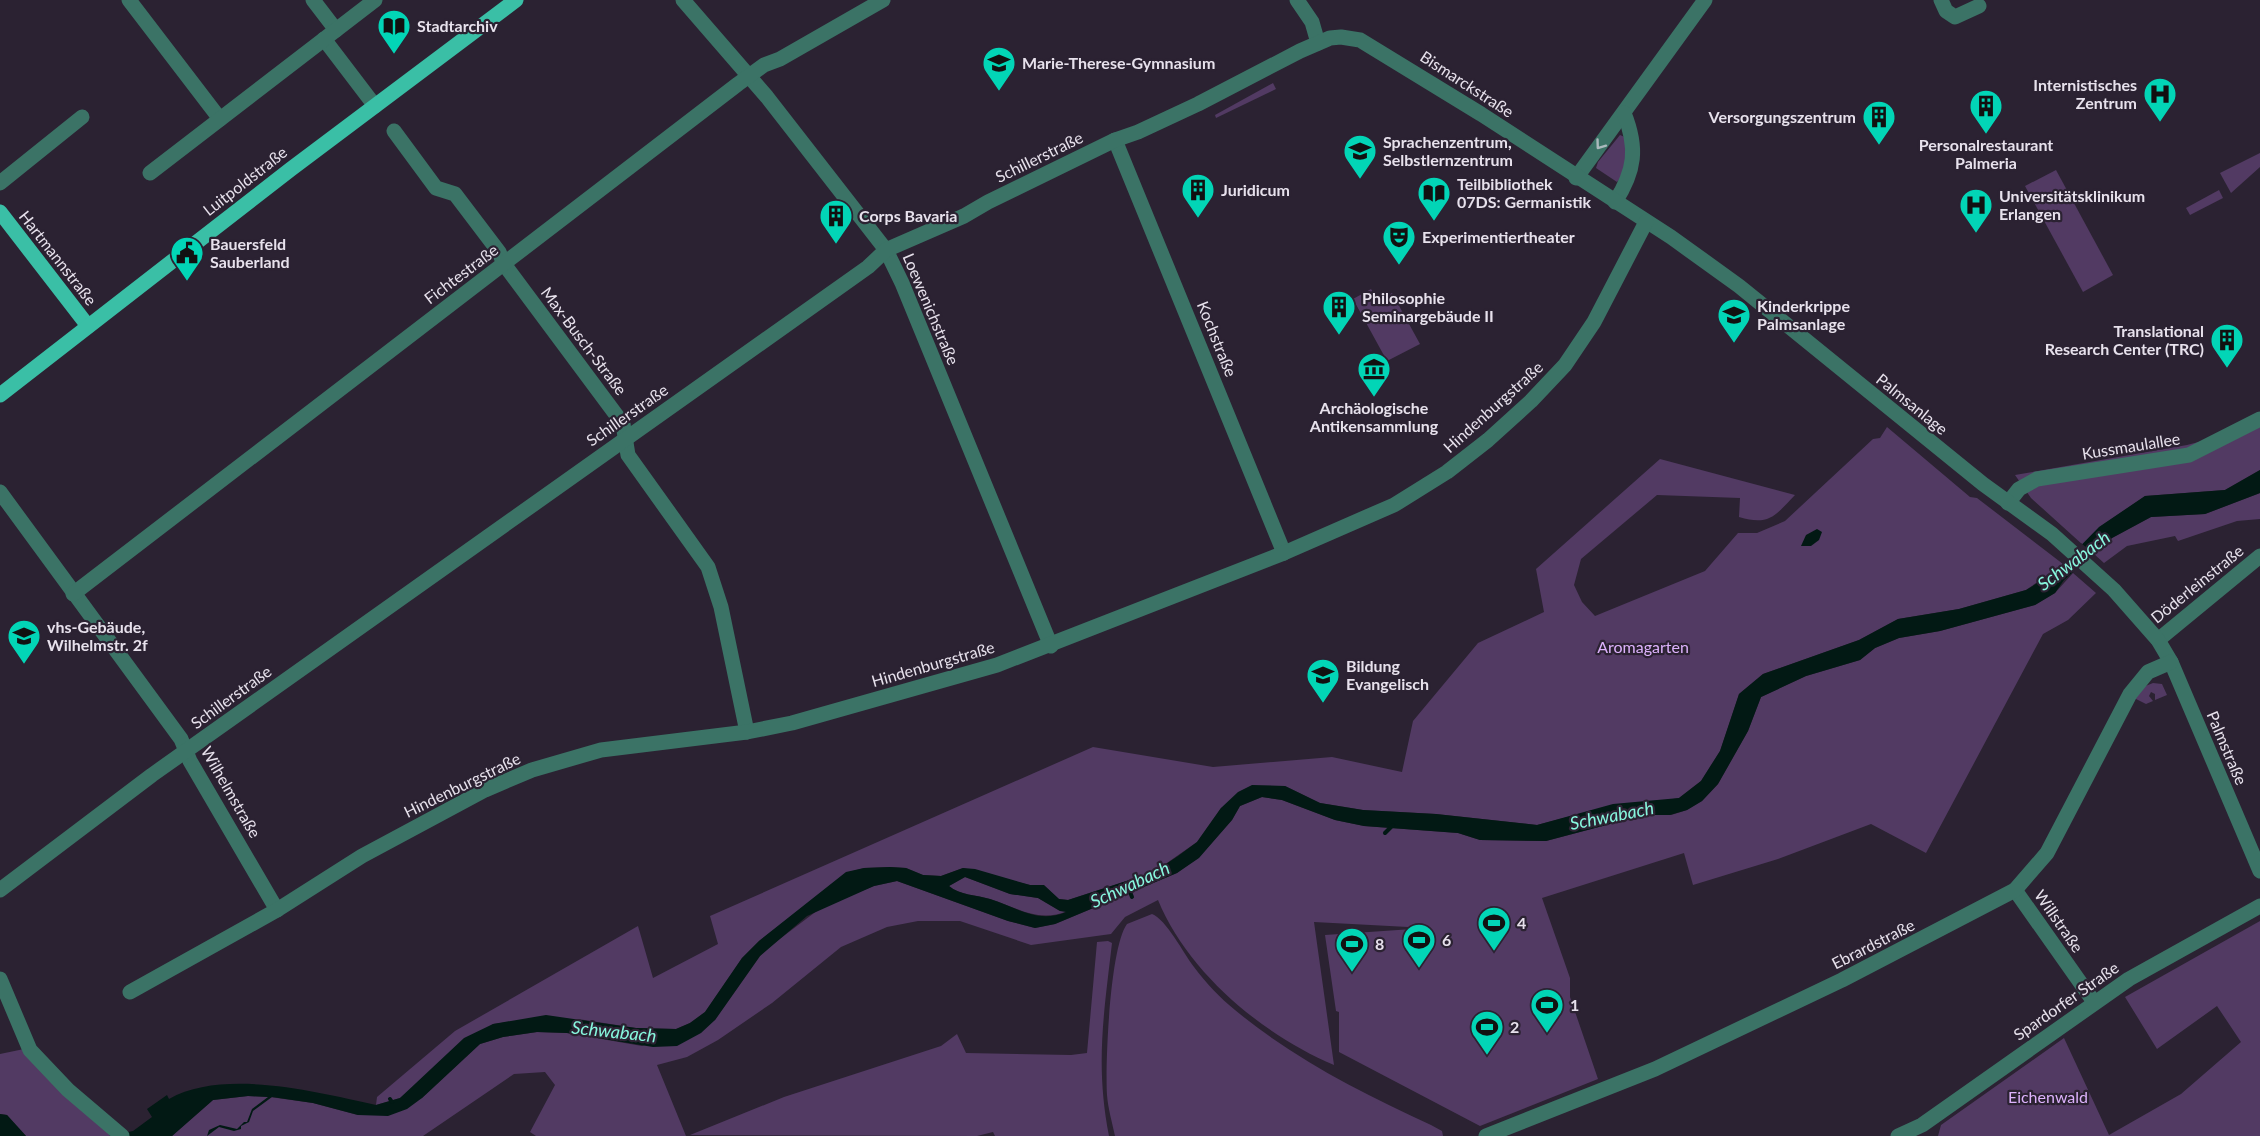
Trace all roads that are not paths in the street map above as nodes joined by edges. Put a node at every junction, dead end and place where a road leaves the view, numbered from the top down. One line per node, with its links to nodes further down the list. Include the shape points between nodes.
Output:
1 (129, 0): 17 (street)
2 (313, 0): 11 (street)
3 (375, 0): 11 (street)
4 (516, 0): 14 (main road, Luitpoldstraße)
5 (683, 0): 13 (street, Loewenichstraße)
6 (883, 0): 13 (street, Fichtestraße)
7 (1297, 0): 12 (street, via 1312,22)
8 (1705, 0): 15 (street)
9 (1941, 0): 10 (street, via 1946,11 1955,17)
10 (1980, 7)
11 (330, 35): 14 (street); 17 (street)
12 (1318, 43): 19 (street, Schillerstraße); 21 (street, Bismarckstraße, via 1341,36 1371,45)
13 (749, 76): 27 (street, Loewenichstraße); 28 (street, Fichtestraße)
14 (375, 106): 29 (main road, Luitpoldstraße)
15 (1624, 113): 21 (street, one-way to 21); 23 (street, via 1633,136 1629,180)
16 (82, 117): 22 (street)
17 (220, 119): 20 (street)
18 (394, 131): 28 (street, Max-Busch-Straße, via 436,188 455,194)
19 (1115, 140): 27 (street, Schillerstraße, via 964,216); 35 (street, Kochstraße)
20 (150, 173)
21 (1576, 178): 23 (street, Bismarckstraße)
22 (0, 183)
23 (1615, 202): 25 (street, Bismarckstraße)
24 (0, 212): 29 (main road, Hartmannstraße)
25 (1630, 213): 26 (street, Palmsanlage)
26 (1646, 222): 34 (street, Palmsanlage, via 1739,286); 35 (street, Hindenburgstraße, via 1594,322 1565,365 1531,401 1424,488)
27 (886, 250): 32 (street, Schillerstraße, via 868,267); 39 (street, Loewenichstraße)
28 (504, 264): 32 (street, Max-Busch-Straße, via 623,424); 37 (street, Fichtestraße)
29 (88, 326): 30 (main road, Luitpoldstraße)
30 (0, 395)
31 (2260, 419): 34 (street, Kussmaulallee, via 2188,455 2037,479 2019,489)
32 (626, 438): 41 (street, Max-Busch-Straße, via 628,455 708,567 721,607); 42 (street, Schillerstraße)
33 (0, 492): 37 (street, Wilhelmstraße)
34 (2008, 503): 38 (street, Palmsanlage, via 2052,534 2106,582)
35 (1284, 553): 39 (street, Hindenburgstraße)
36 (2260, 556): 38 (street, Döderleinstraße)
37 (73, 594): 42 (street, Wilhelmstraße, via 153,699)
38 (2158, 640): 40 (street, Palmstraße)
39 (1051, 646): 41 (street, Hindenburgstraße, via 792,723)
40 (2171, 662): 43 (street, Palmstraße); 45 (street, Ebrardstraße, via 2148,672 2130,694 2048,853)
41 (747, 732): 47 (street, Hindenburgstraße, via 601,750 532,770 485,790 362,856)
42 (186, 751): 44 (street, Schillerstraße); 47 (street, Wilhelmstraße)
43 (2260, 872)
44 (0, 890)
45 (2015, 890): 50 (street, Willstraße); 53 (street, Ebrardstraße, via 1842,980 1655,1069)
46 (2260, 906): 50 (street, Spardorfer Straße)
47 (277, 910): 49 (street, Hindenburgstraße)
48 (0, 980): 52 (street, via 30,1050 68,1090)
49 (130, 992)
50 (2094, 1002): 51 (street, Spardorfer Straße)
51 (1926, 1130): 54 (street, Spardorfer Straße)
52 (119, 1133)
53 (1486, 1136)
54 (1898, 1136)

